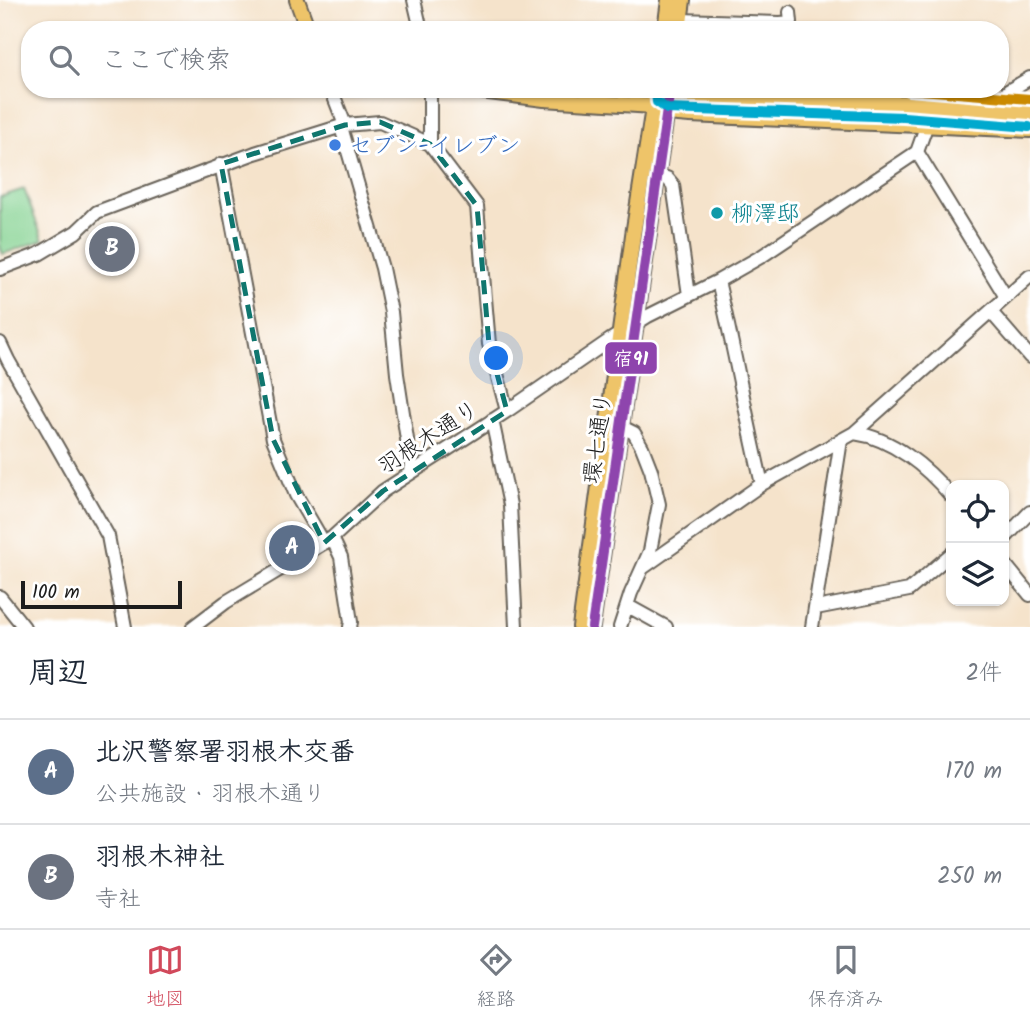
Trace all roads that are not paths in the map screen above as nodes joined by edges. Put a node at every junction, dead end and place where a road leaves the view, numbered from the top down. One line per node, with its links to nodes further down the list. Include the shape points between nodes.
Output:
1 (297, 0): 6 (main road)
2 (415, 0): 7 (street)
3 (669, 0): 8 (main road)
4 (683, 0): 9 (main road)
5 (790, 12): 10 (street)
6 (305, 21)
7 (419, 21)
8 (666, 21)
9 (680, 21)
10 (791, 21)
11 (1030, 78): 12 (street)
12 (1009, 90)
13 (334, 98): 23 (street)
14 (430, 98): 26 (street)
15 (536, 98): 19 (main road)
16 (663, 98): 19 (main road)
17 (776, 98): 20 (main road); 22 (main road, via 771,102 774,109)
18 (1007, 98): 20 (street)
19 (660, 109): 22 (main road); 29 (main road, 環七通り); 37 (main road, 環七通り, via 633,235)
20 (1006, 111): 21 (main road)
21 (1030, 113)
22 (814, 121): 24 (main road)
23 (343, 126): 26 (street, via 380,122); 28 (street); 45 (street, via 391,312)
24 (926, 127): 25 (main road); 27 (street)
25 (1030, 130)
26 (430, 144): 40 (street, via 477,206 489,344)
27 (917, 152): 32 (street, 羽根木通り); 34 (street)
28 (221, 164): 30 (street, via 97,212 76,232 39,254); 50 (street, via 273,439 296,495)
29 (658, 176): 33 (street, via 673,185); 36 (main road, 環七通り)
30 (0, 269)
31 (1030, 276): 34 (street)
32 (718, 281): 33 (street, 羽根木通り); 46 (street)
33 (689, 295): 36 (street, 羽根木通り)
34 (1006, 297): 35 (street)
35 (991, 312): 39 (street); 43 (street)
36 (636, 323): 37 (street, 羽根木通り); 42 (main road, 環七通り)
37 (621, 333): 40 (street, 羽根木通り); 63 (main road, 環七通り)
38 (0, 343): 59 (street, via 108,536)
39 (1030, 357)
40 (507, 411): 41 (street, 羽根木通り)
41 (492, 420): 45 (street, 羽根木通り); 62 (street, via 510,505)
42 (622, 427): 52 (street, via 634,433 642,447 659,504); 64 (main road, 環七通り)
43 (854, 433): 44 (street); 47 (street, via 884,442 922,465)
44 (841, 440): 46 (street); 57 (street)
45 (412, 472): 50 (street, 羽根木通り, via 383,491)
46 (762, 484): 52 (street)
47 (946, 491)
48 (1030, 512): 49 (street)
49 (1009, 534)
50 (328, 541): 60 (street, 羽根木通り); 61 (street, via 341,557)
51 (946, 558): 57 (street, via 909,590)
52 (644, 567): 56 (street)
53 (1009, 569): 54 (street)
54 (1030, 595)
55 (0, 597): 58 (street)
56 (628, 606): 65 (street); 66 (street)
57 (816, 608): 67 (street)
58 (24, 627)
59 (125, 627)
60 (192, 627)
61 (350, 627)
62 (516, 627)
63 (580, 627)
64 (592, 627)
65 (620, 627)
66 (666, 627)
67 (812, 627)

